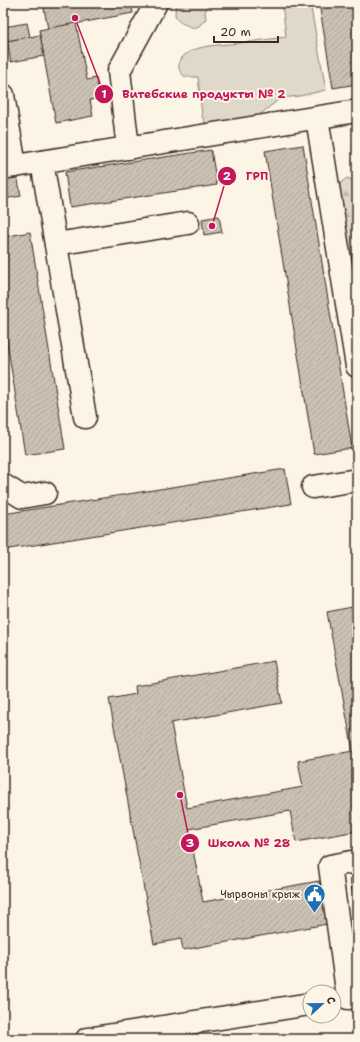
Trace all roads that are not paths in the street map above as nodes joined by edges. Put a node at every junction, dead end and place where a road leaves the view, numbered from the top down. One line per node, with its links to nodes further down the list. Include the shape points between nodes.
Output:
1 (156, 3): 5 (street, via 119,70)
2 (3, 94): 7 (street)
3 (357, 111): 4 (street)
4 (317, 118): 5 (street); 10 (street)
5 (128, 148): 6 (street)
6 (42, 162): 7 (street); 9 (street)
7 (9, 167)
8 (188, 223): 9 (street)
9 (56, 244): 11 (street)
10 (357, 366)
11 (85, 417)
12 (357, 480): 14 (street)
13 (3, 484): 15 (street, via 22,497)
14 (313, 487)
15 (45, 493)
16 (357, 861): 17 (street, via 330,866)
17 (346, 998)
18 (302, 1005): 19 (street)
19 (87, 1039)

